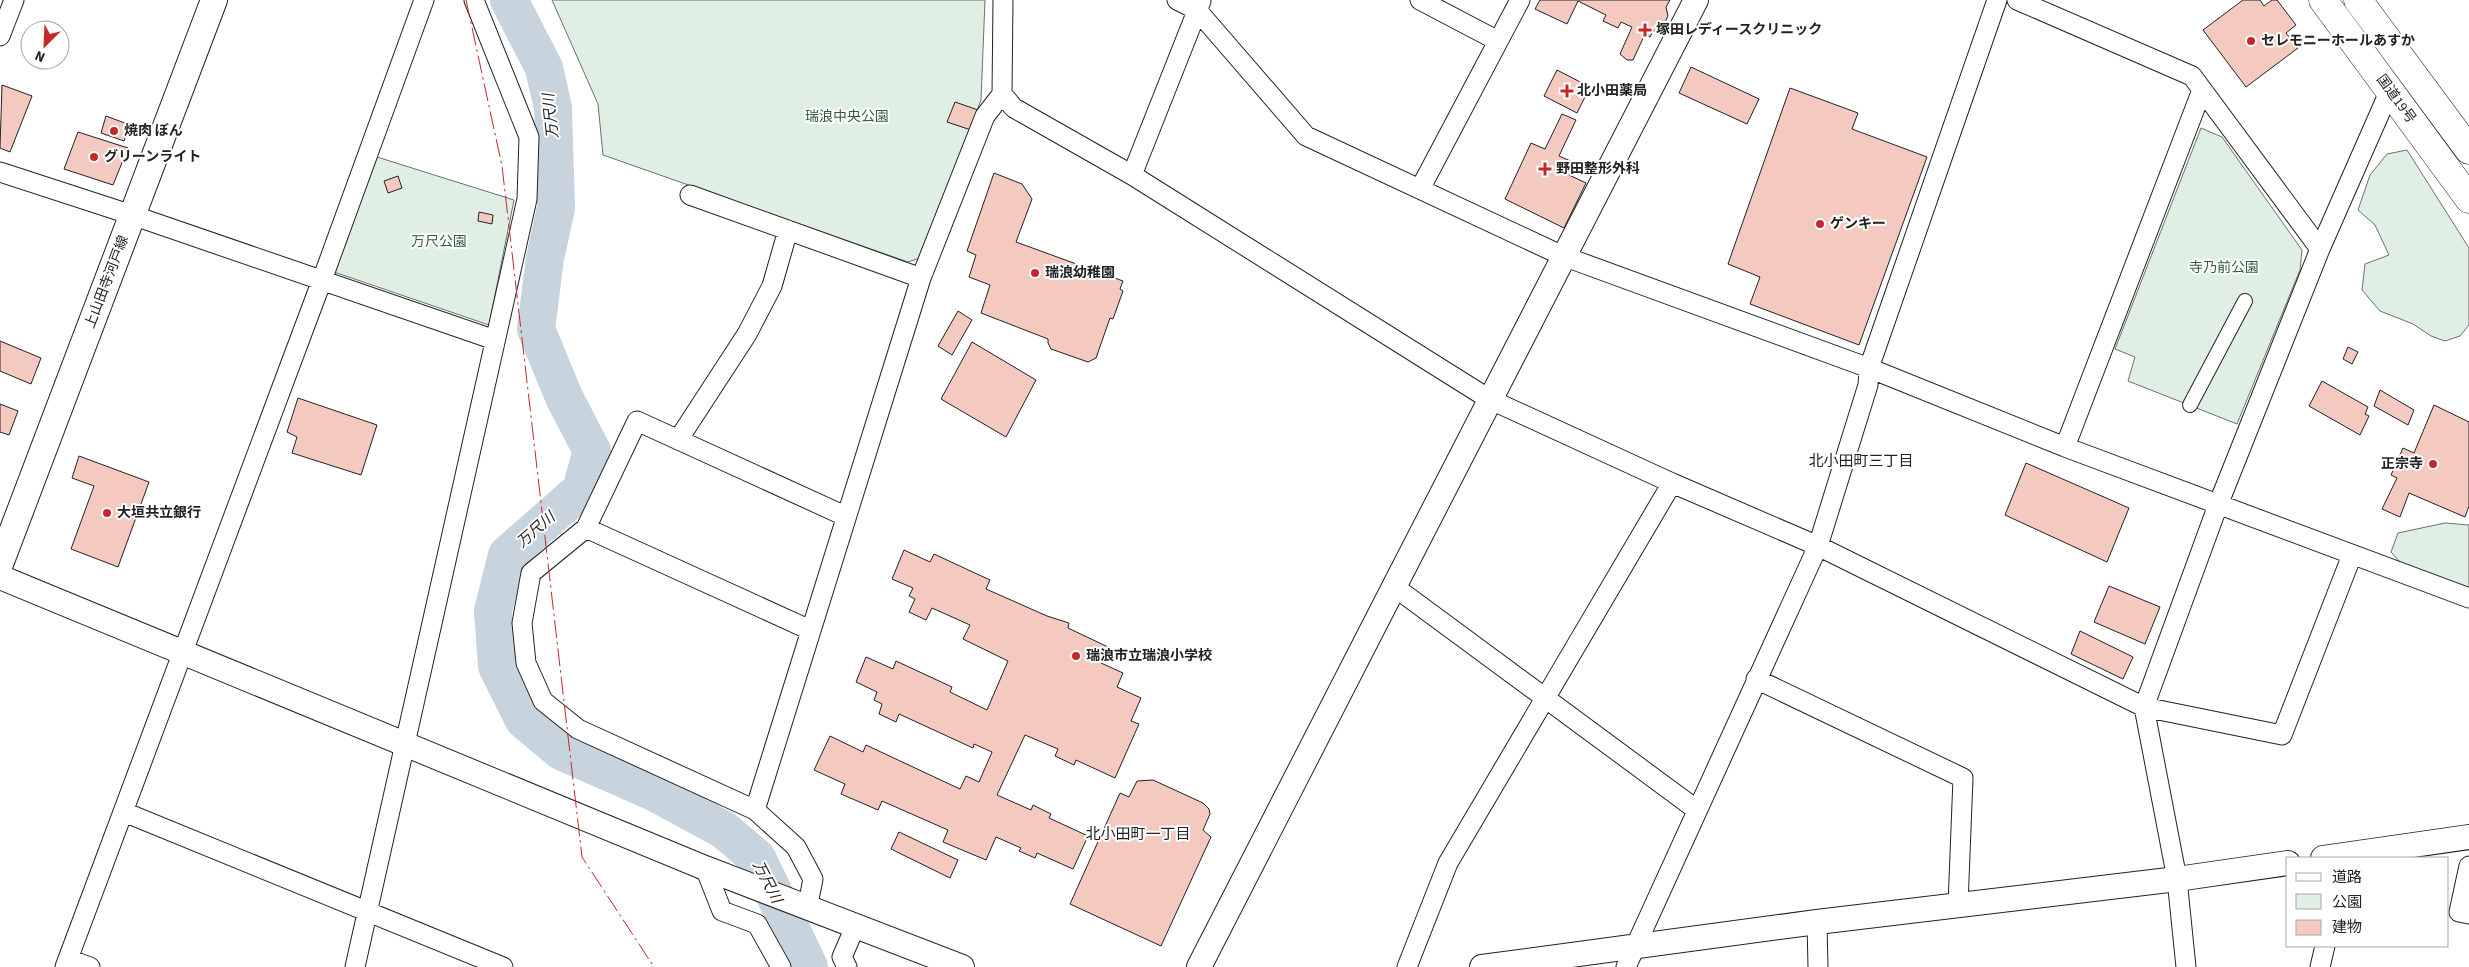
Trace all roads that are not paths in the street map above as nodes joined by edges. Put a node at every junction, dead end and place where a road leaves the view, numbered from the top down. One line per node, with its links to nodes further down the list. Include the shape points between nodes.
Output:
1 (14, 0): 15 (street)
2 (214, 0): 26 (main road, 上山田寺河戸線)
3 (424, 0): 31 (street)
4 (474, 0): 33 (street, via 529,138 528,199)
5 (1003, 0): 19 (street)
6 (1177, 0): 14 (street)
7 (1420, 0): 16 (street)
8 (1520, 0): 16 (street)
9 (1696, 0): 29 (street)
10 (1997, 0): 34 (street)
11 (2016, 0): 17 (street, via 2192,76)
12 (2323, 0): 18 (highway, 国道19号)
13 (2364, 2): 20 (highway, 国道19号)
14 (1199, 5): 22 (street); 23 (street, via 1306,136)
15 (0, 36)
16 (1498, 41): 23 (street)
17 (2202, 90): 28 (street); 38 (street)
18 (2390, 90): 25 (highway, 国道19号); 28 (street)
19 (1002, 94): 22 (street, via 1014,108); 30 (street, via 985,116)
20 (2469, 150)
21 (0, 172): 26 (street)
22 (1132, 175): 35 (street)
23 (1420, 189): 29 (street)
24 (690, 195): 27 (street)
25 (2469, 199)
26 (132, 215): 31 (street); 45 (main road, 上山田寺河戸線)
27 (788, 230): 30 (street); 37 (street, via 772,286 747,334)
28 (2320, 249): 40 (street)
29 (1563, 256): 34 (street); 35 (street)
30 (921, 278): 41 (street)
31 (322, 280): 33 (street); 50 (street)
32 (2245, 301): 36 (street)
33 (495, 340): 54 (street)
34 (1870, 368): 38 (street); 43 (street, via 1868,385)
35 (1489, 399): 39 (street); 47 (street)
36 (2190, 405)
37 (678, 440): 41 (street); 42 (street, via 637,422)
38 (2065, 447): 40 (street)
39 (1672, 484): 43 (street); 52 (street)
40 (2218, 506): 44 (street); 53 (street)
41 (845, 516): 49 (street)
42 (586, 528): 49 (street); 55 (street, via 531,573 522,623 526,663 543,701 578,729)
43 (1818, 546): 51 (street); 53 (street)
44 (2352, 554): 48 (street); 53 (street, via 2282,735)
45 (0, 564)
46 (0, 577): 50 (street)
47 (1396, 588): 52 (street); 79 (street)
48 (2469, 598)
49 (810, 630): 55 (street)
50 (184, 651): 54 (street); 57 (street)
51 (1756, 679): 56 (street); 64 (street, via 1963,778)
52 (1547, 698): 56 (street); 80 (street, via 1448,863)
53 (2144, 706): 63 (street)
54 (405, 744): 62 (street); 66 (street)
55 (754, 810): 65 (street, via 796,848 813,879)
56 (1697, 810): 70 (street)
57 (124, 812): 66 (street); 72 (street)
58 (2469, 837): 59 (street)
59 (2335, 857)
60 (2286, 863): 63 (street)
61 (2469, 866): 67 (street, via 2460,912)
62 (705, 868): 65 (street); 76 (street, via 722,911 757,924)
63 (2177, 879): 64 (street); 84 (street)
64 (1958, 905): 68 (street)
65 (807, 909): 69 (street)
66 (368, 911): 74 (street); 75 (street)
67 (2469, 914)
68 (1818, 922): 70 (street); 83 (street)
69 (855, 927): 77 (street, via 842,957); 78 (street)
70 (1637, 945): 81 (street); 82 (street)
71 (2324, 947): 85 (street)
72 (66, 963): 73 (street)
73 (90, 967)
74 (355, 967)
75 (503, 967)
76 (781, 967)
77 (847, 967)
78 (962, 967)
79 (1199, 967)
80 (1407, 967)
81 (1482, 967)
82 (1626, 967)
83 (1818, 967)
84 (2186, 967)
85 (2320, 967)

